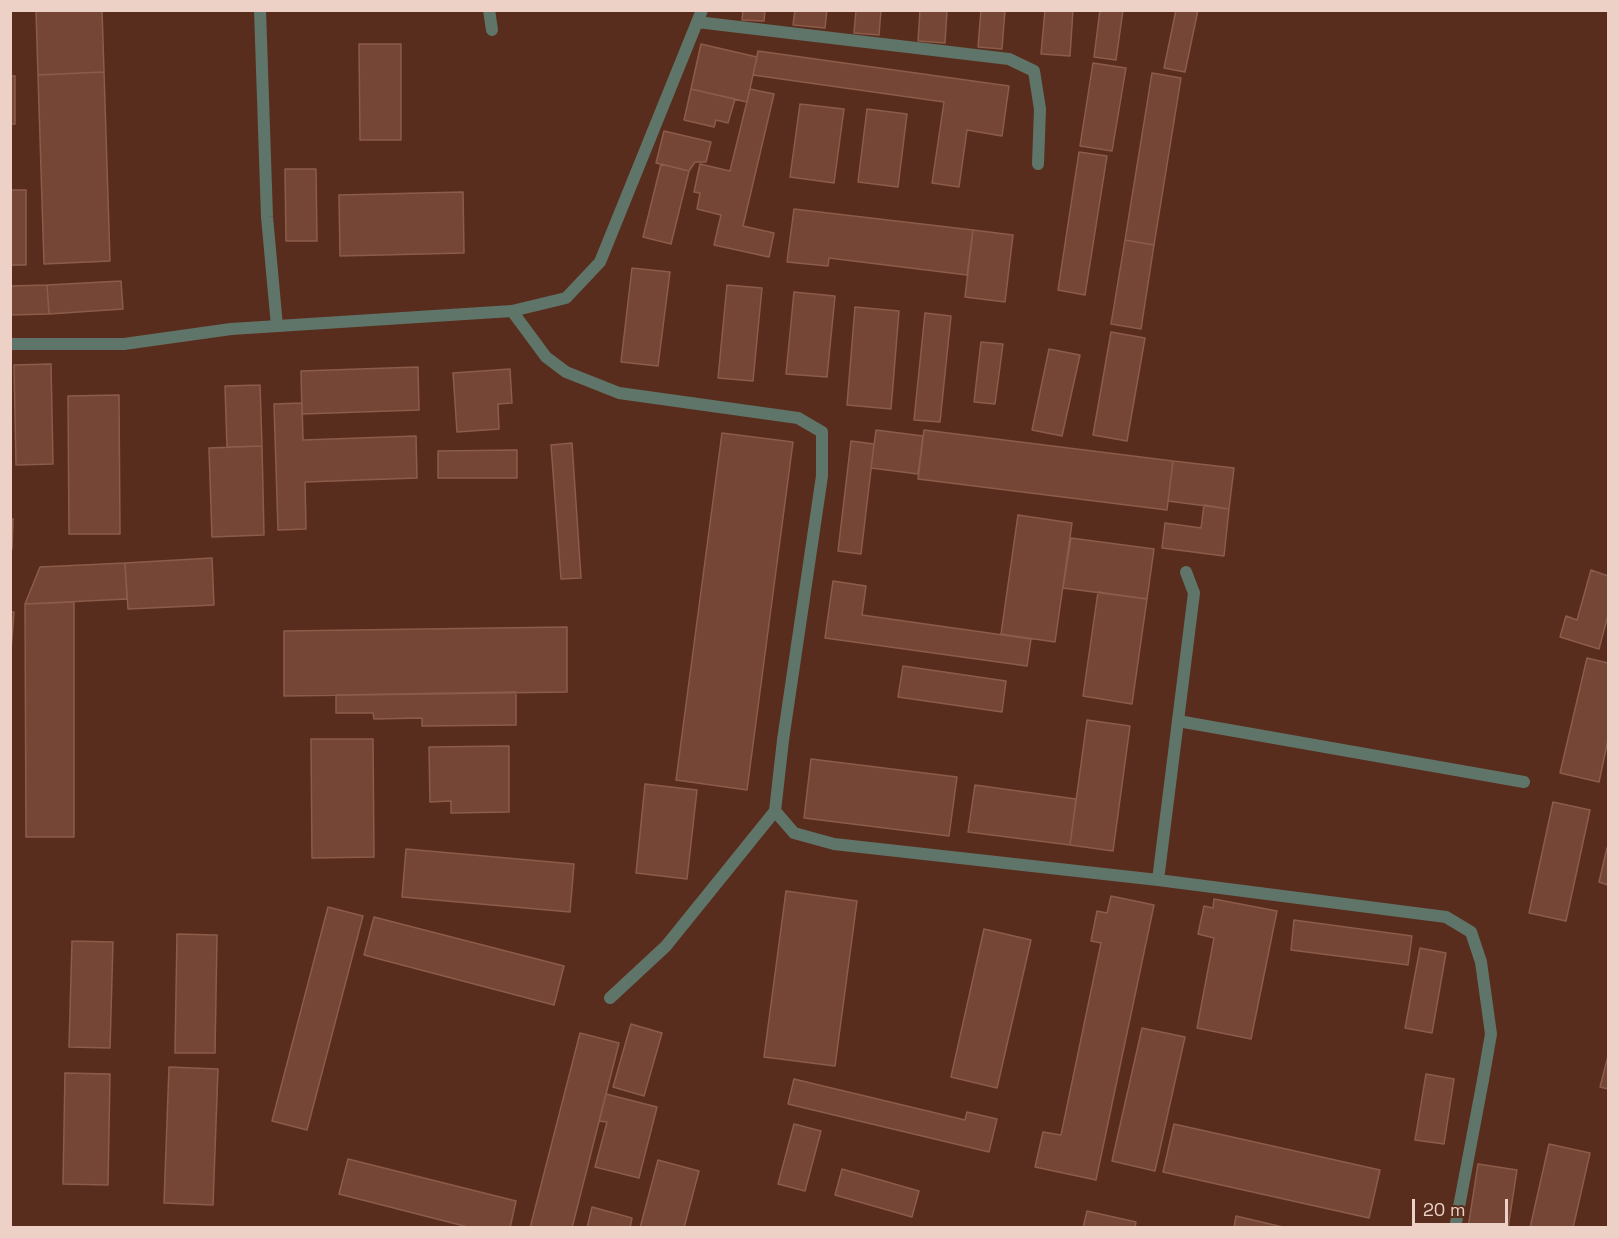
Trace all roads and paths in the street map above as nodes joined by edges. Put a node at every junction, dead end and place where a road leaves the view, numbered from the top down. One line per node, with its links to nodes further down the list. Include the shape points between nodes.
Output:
1 (260, 10): 7 (street, via 267,218)
2 (489, 10): 4 (street)
3 (700, 16): 5 (street, via 1009,59 1034,71 1040,109); 6 (street, via 600,262 566,298)
4 (492, 30)
5 (1038, 164)
6 (512, 311): 7 (street); 12 (street, via 546,357 566,372 619,393 798,418 822,432 822,476)
7 (277, 326): 8 (street, via 124,345)
8 (10, 344)
9 (1186, 572): 10 (street, via 1194,593)
10 (1178, 721): 11 (street); 13 (street)
11 (1524, 782)
12 (775, 811): 13 (street, via 794,833 834,844); 14 (street, via 666,946)
13 (1158, 880): 15 (street, via 1446,917 1471,932 1481,962 1491,1035)
14 (610, 998)
15 (1455, 1227)

